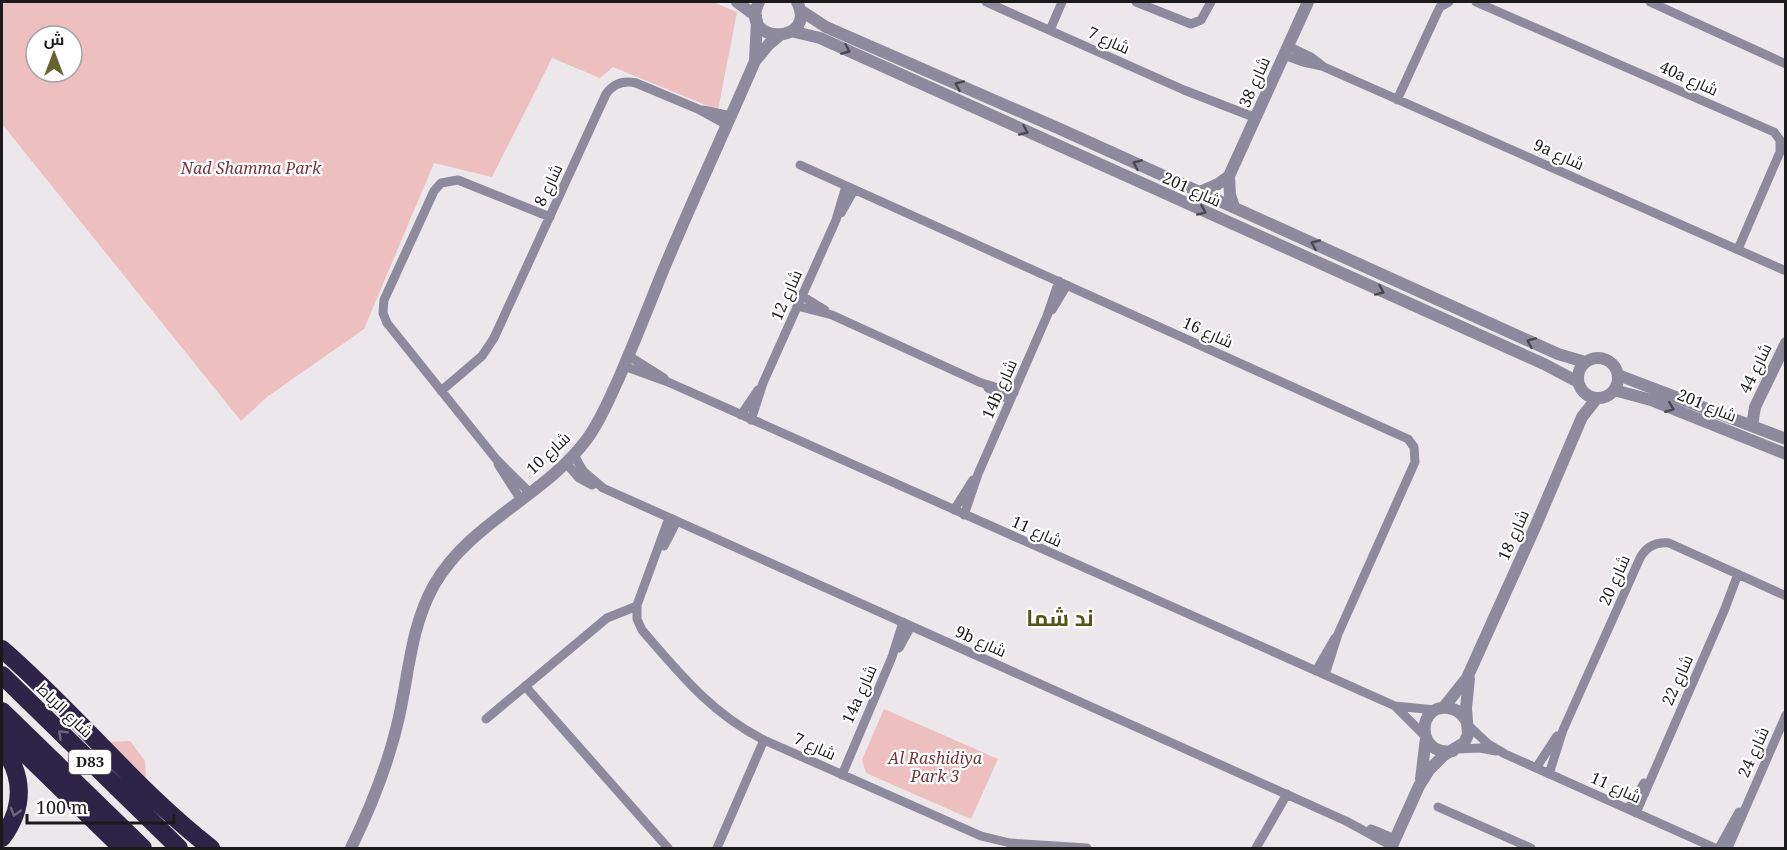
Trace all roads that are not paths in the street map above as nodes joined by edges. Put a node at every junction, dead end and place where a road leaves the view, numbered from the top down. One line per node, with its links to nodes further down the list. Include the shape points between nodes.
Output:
1 (737, 2): 12 (street)
2 (759, 2): 12 (street, شارع 10)
3 (986, 2): 13 (street, شارع 7)
4 (1062, 2): 13 (street)
5 (1136, 2): 6 (street, via 1191,24 1201,21)
6 (1211, 2)
7 (1308, 2): 15 (street, شارع 38)
8 (1449, 2): 18 (street, via 1440,7)
9 (1476, 2): 27 (street, 40a شارع, via 1774,132 1780,140 1780,152)
10 (1650, 2): 17 (street)
11 (798, 6): 14 (street, via 800,20); 24 (street, شارع 201, one-way to 11, via 826,27)
12 (756, 19): 14 (street, شارع 201, via 766,32); 16 (street, شارع 10)
13 (1050, 30): 20 (street, شارع 7)
14 (786, 33): 16 (street, شارع 10); 38 (street, شارع 201, one-way to 38, via 820,38 1545,364)
15 (1286, 50): 18 (street, 9a شارع, via 1311,57 1324,67); 20 (street, شارع 38)
16 (755, 61): 19 (street, شارع 10)
17 (1785, 64)
18 (1397, 100): 27 (street, 9a شارع)
19 (729, 121): 26 (street, شارع 8, via 636,83 612,87); 34 (street, شارع 10)
20 (1255, 121): 22 (street, شارع 38)
21 (800, 165): 23 (street, شارع 16)
22 (1229, 176): 24 (street); 25 (street)
23 (850, 188): 29 (street, شارع 16); 30 (street, شارع 12)
24 (1200, 192): 25 (street, شارع 201)
25 (1234, 207): 35 (street, شارع 201, one-way to 25, via 1558,354)
26 (549, 219): 39 (street, شارع 8, via 494,338 464,373); 39 (street, via 458,180 441,183 434,191 384,300 383,313)
27 (1738, 249): 28 (street, 9a شارع)
28 (1784, 269)
29 (1063, 283): 41 (street, 14b شارع); 67 (street, شارع 16, via 1403,435 1411,442 1415,457 1412,468)
30 (801, 296): 31 (street, شارع 12); 32 (street)
31 (797, 306): 32 (street); 37 (street, شارع 12)
32 (832, 315): 41 (street)
33 (1785, 343): 43 (street, شارع 44)
34 (626, 361): 44 (street, شارع 11, via 653,370 668,382); 51 (street, شارع 10, via 597,424)
35 (1585, 362): 36 (street, via 1608,360); 38 (street, via 1580,369)
36 (1618, 375): 40 (street); 47 (street, شارع 201)
37 (763, 383): 44 (street, شارع 12); 46 (street, شارع 12)
38 (1580, 387): 42 (street); 45 (street, شارع 18)
39 (439, 389): 53 (street)
40 (1614, 390): 42 (street); 50 (street, شارع 201, one-way to 50, via 1642,397)
41 (1012, 397): 52 (street, 14b شارع)
42 (1597, 398): 45 (street, شارع 18)
43 (1755, 407): 47 (street, شارع 44); 48 (street, شارع 44)
44 (741, 415): 46 (street, شارع 11)
45 (1582, 417): 66 (street, شارع 18)
46 (751, 420): 54 (street, شارع 11)
47 (1740, 421): 48 (street, شارع 201)
48 (1752, 426): 49 (street, شارع 201)
49 (1785, 439)
50 (1785, 454)
51 (570, 459): 53 (street, شارع 10); 56 (street, 9b شارع, via 603,488)
52 (978, 474): 54 (street, 14b شارع); 55 (street, 14b شارع)
53 (525, 496): 97 (street, شارع 10, via 460,550 426,600 416,629 391,748)
54 (954, 510): 55 (street, شارع 11)
55 (964, 515): 67 (street, شارع 11)
56 (673, 519): 59 (street); 62 (street, 9b شارع)
57 (1741, 576): 58 (street, شارع 20); 76 (street, شارع 20, via 1669,543 1657,543 1647,549); 90 (street, شارع 22)
58 (1785, 596)
59 (637, 606): 60 (street); 61 (street)
60 (607, 618): 61 (street); 69 (street)
61 (637, 619): 79 (street, شارع 7, via 642,630 702,698)
62 (907, 624): 84 (street, 14a شارع); 87 (street, 9b شارع)
63 (2, 637): 65 (highway)
64 (2, 649): 65 (highway)
65 (21, 666): 96 (highway, via 158,804)
66 (1473, 666): 71 (street, شارع 18, via 1461,688); 75 (street, شارع 18, via 1466,694)
67 (1321, 673): 70 (street, شارع 11)
68 (2, 675): 95 (highway, شارع الرباط / D83, one-way to 68)
69 (525, 686): 74 (street); 98 (street)
70 (1395, 706): 71 (street, شارع 11); 78 (street, شارع 11)
71 (1439, 709): 75 (street, via 1460,712); 78 (street, via 1425,722)
72 (2, 711): 94 (highway, D83)
73 (1785, 715): 88 (street, شارع 24)
74 (486, 719)
75 (1468, 724): 81 (street, via 1464,743); 82 (street, شارع 11)
76 (1563, 730): 83 (street, شارع 20); 85 (street, شارع 20)
77 (2, 731): 93 (highway)
78 (1425, 737): 81 (street, via 1437,750); 86 (street)
79 (764, 740): 84 (street, شارع 7); 99 (street)
80 (2, 746): 91 (highway, one-way to 91, via 19,778 12,825)
81 (1455, 750): 82 (street, شارع 11, via 1480,748); 86 (street, via 1436,762)
82 (1505, 754): 83 (street, شارع 11)
83 (1536, 768): 85 (street, شارع 11)
84 (838, 773): 100 (street, شارع 7, via 990,839)
85 (1549, 774): 90 (street, شارع 11)
86 (1419, 786): 92 (street)
87 (1283, 793): 92 (street, 9b شارع); 101 (street)
88 (1748, 800): 103 (street, شارع 24); 104 (street, شارع 24)
89 (1438, 807): 102 (street)
90 (1632, 811): 103 (street, شارع 11)
91 (2, 838)
92 (1392, 844)
93 (122, 849)
94 (143, 849)
95 (179, 849)
96 (211, 849)
97 (351, 849)
98 (668, 849)
99 (717, 849)
100 (1087, 849)
101 (1256, 849)
102 (1531, 849)
103 (1717, 849)
104 (1728, 849)

